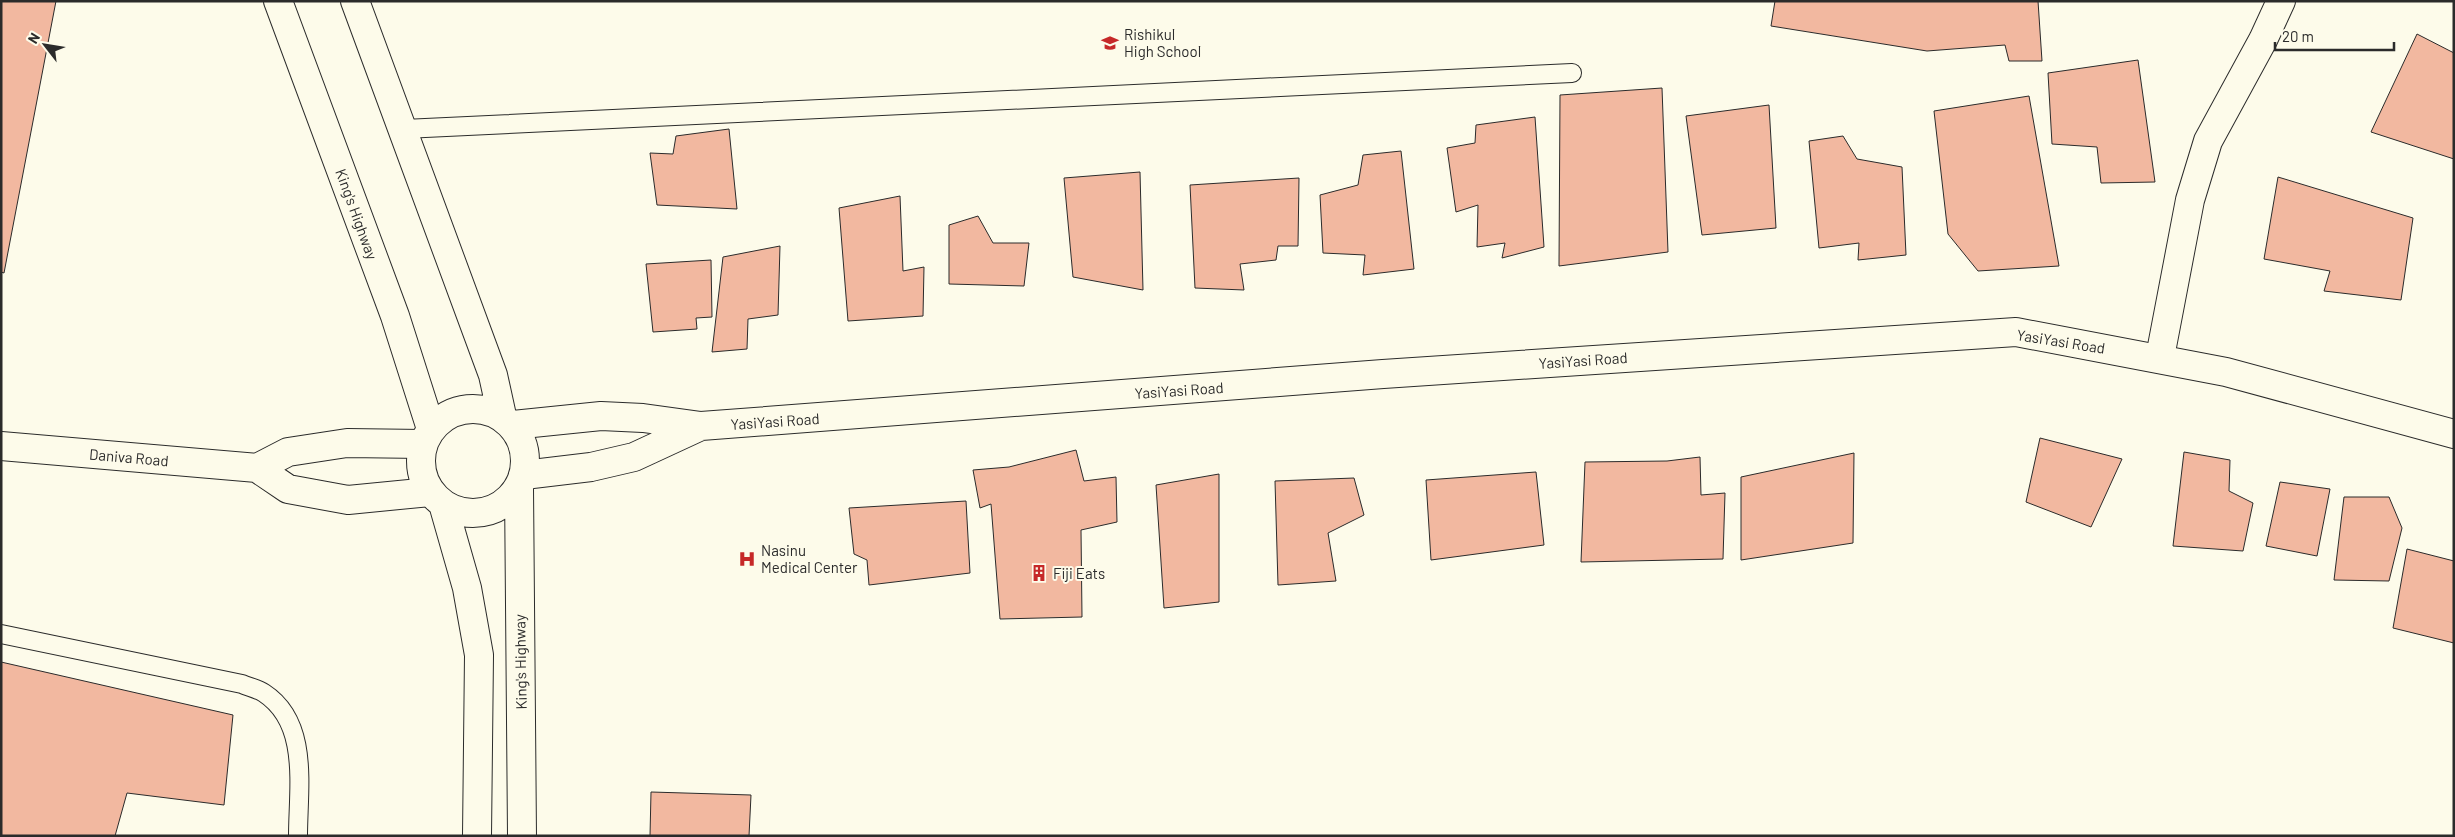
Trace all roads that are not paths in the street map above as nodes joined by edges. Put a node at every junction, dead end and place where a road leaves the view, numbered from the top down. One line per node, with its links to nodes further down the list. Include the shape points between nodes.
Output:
1 (278, 1): 10 (main road, King's Highway, via 395,316)
2 (356, 1): 5 (main road)
3 (2281, 1): 6 (main road, via 2208,141 2190,200)
4 (1572, 73): 5 (lane)
5 (404, 129): 7 (main road)
6 (2160, 357): 8 (main road, YasiYasi Road, via 2016,332 1502,366); 9 (main road, YasiYasi Road)
7 (507, 421): 8 (main road, YasiYasi Road, via 601,416); 10 (main road, via 484,409 464,408 446,415); 13 (main road, via 522,440 526,457)
8 (701, 426): 13 (main road, YasiYasi Road, via 634,457)
9 (2454, 434)
10 (427, 436): 12 (main road, via 288,452); 14 (main road, via 421,469)
11 (1, 446): 12 (main road, Daniva Road)
12 (257, 468): 14 (main road, via 288,489 348,500)
13 (521, 481): 14 (main road, via 504,504 484,513 462,513); 18 (main road, King's Highway)
14 (436, 498): 17 (main road, via 467,588 479,655)
15 (1, 634): 16 (lane, via 242,684 263,693 280,707 293,727 298,757)
16 (298, 836)
17 (477, 836)
18 (522, 836)

